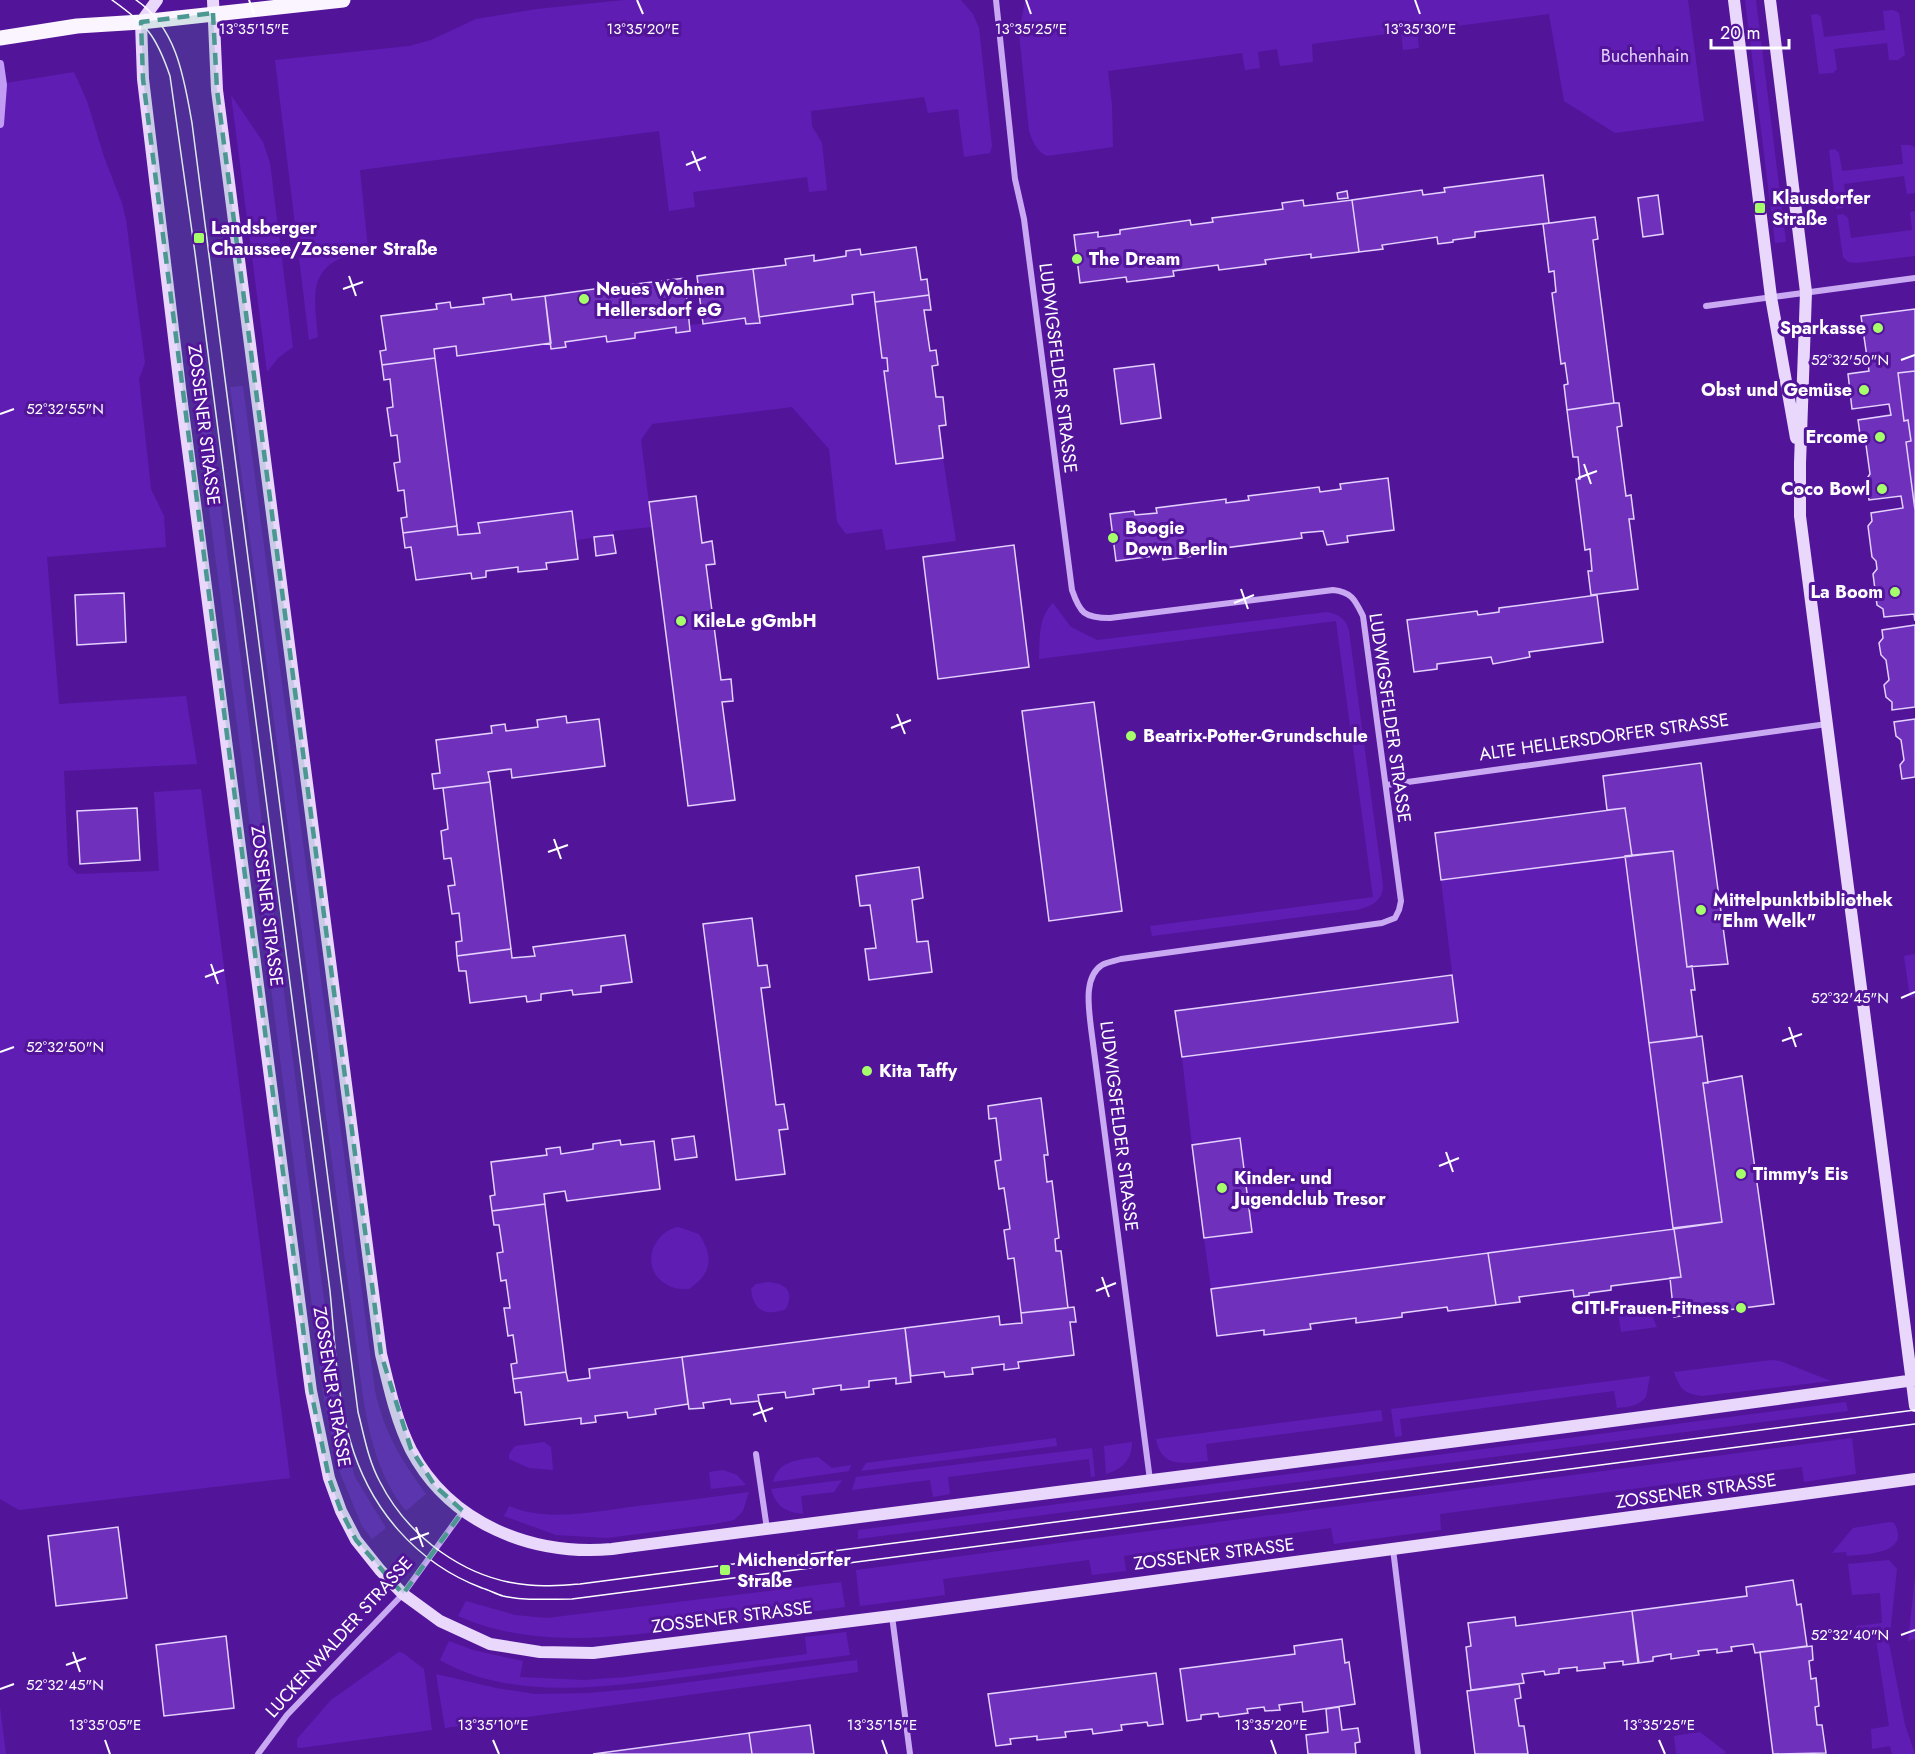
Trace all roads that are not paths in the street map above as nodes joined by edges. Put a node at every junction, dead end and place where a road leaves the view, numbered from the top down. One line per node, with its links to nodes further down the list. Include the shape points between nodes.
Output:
1 (157, 0): 7 (street)
2 (343, 0): 6 (main road)
3 (996, 0): 15 (street, LUDWIGSFELDER STRASSE, via 1015,179 1026,227 1072,590 1078,607 1093,618 1110,618 1344,591 1357,602 1363,616)
4 (1734, 0): 11 (street)
5 (1770, 0): 10 (street)
6 (213, 7): 7 (main road); 21 (street, via 217,90 381,1354 393,1406 411,1449 435,1486)
7 (141, 22): 8 (main road, via 77,26); 24 (street, ZOSSENER STRASSE, via 143,79 182,396 311,1391 328,1478 341,1511 356,1540)
8 (0, 38)
9 (1915, 278): 10 (street)
10 (1806, 292): 11 (street); 13 (street)
11 (1771, 297): 12 (street); 13 (street)
12 (1706, 306)
13 (1800, 463): 14 (street, via 1800,516)
14 (1827, 724): 15 (street, ALTE HELLERSDORFER STRASSE); 16 (street)
15 (1386, 785): 20 (street, LUDWIGSFELDER STRASSE, via 1401,901 1395,918 1382,923 1121,959 1101,965 1090,981 1091,1028)
16 (1913, 1381): 17 (street); 20 (street)
17 (1915, 1406)
18 (756, 1454): 22 (street)
19 (1915, 1479): 23 (street, ZOSSENER STRASSE)
20 (1150, 1480): 22 (street)
21 (463, 1511): 22 (street, via 503,1533 546,1547 576,1551 612,1550); 24 (street, LUCKENWALDER STRASSE)
22 (767, 1529)
23 (1393, 1549): 25 (street, ZOSSENER STRASSE); 28 (street)
24 (403, 1593): 25 (street, ZOSSENER STRASSE, via 440,1622 490,1644 540,1652 593,1653); 26 (street, LUCKENWALDER STRASSE, via 287,1715)
25 (892, 1616): 27 (street)
26 (258, 1754)
27 (910, 1754)
28 (1418, 1754)

